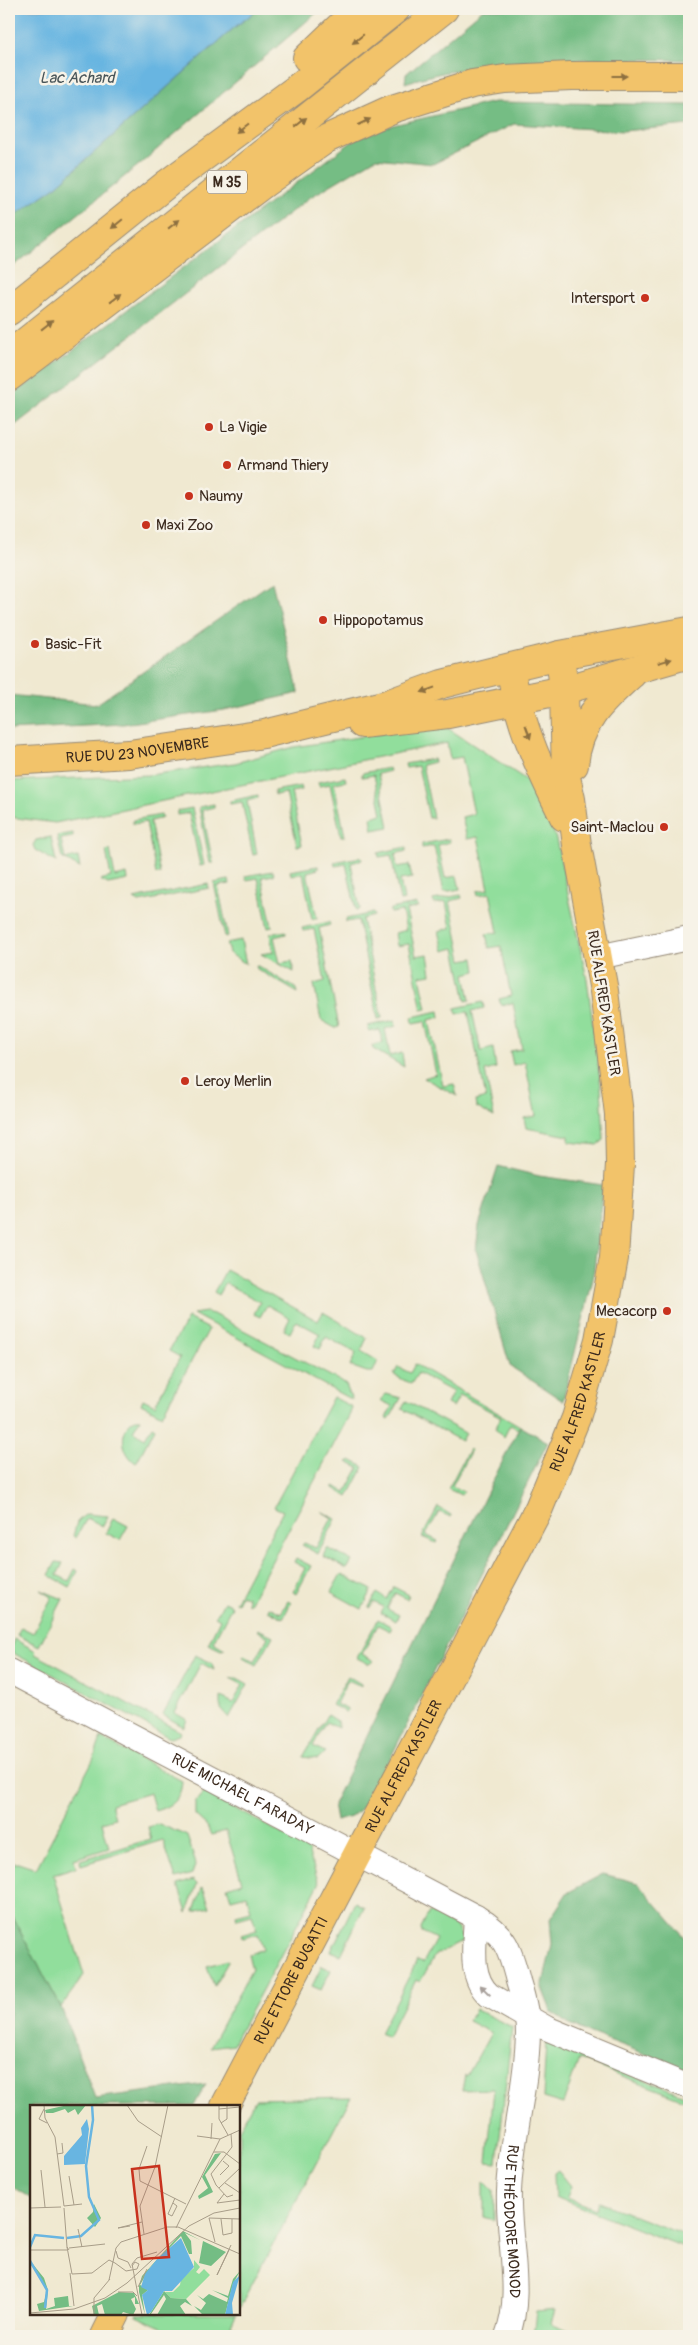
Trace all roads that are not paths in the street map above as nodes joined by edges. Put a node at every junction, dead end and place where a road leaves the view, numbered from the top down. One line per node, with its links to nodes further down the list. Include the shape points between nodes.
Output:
1 (358, 9): 5 (main road, via 306,59)
2 (396, 9): 5 (main road, M 35, one-way to 5)
3 (444, 9): 9 (main road, M 35, one-way to 3)
4 (689, 76): 6 (main road, one-way to 4, via 505,79)
5 (296, 89): 8 (main road, M 35, one-way to 8, via 168,183)
6 (445, 92): 7 (main road); 10 (main road, one-way to 6, via 326,139 392,109)
7 (689, 95)
8 (9, 311)
9 (9, 355)
10 (9, 377)
11 (689, 631): 13 (main road, RUE DU 23 NOVEMBRE)
12 (689, 654): 15 (main road, one-way to 12)
13 (560, 655): 14 (main road, RUE DU 23 NOVEMBRE); 16 (main road, RUE ALFRED KASTLER)
14 (510, 669): 17 (main road, RUE ALFRED KASTLER); 18 (main road, RUE DU 23 NOVEMBRE, one-way to 18, via 442,684 387,704)
15 (636, 671): 16 (main road, RUE DU 23 NOVEMBRE); 20 (main road, via 600,703 578,739)
16 (564, 690): 17 (main road, RUE DU 23 NOVEMBRE); 20 (main road, RUE ALFRED KASTLER, via 566,777)
17 (516, 700): 18 (main road, RUE DU 23 NOVEMBRE, via 441,715); 21 (main road, RUE ALFRED KASTLER, one-way to 21, via 546,782)
18 (264, 734): 19 (main road, RUE DU 23 NOVEMBRE, via 129,754)
19 (9, 761)
20 (571, 799): 21 (main road, RUE ALFRED KASTLER)
21 (577, 845): 23 (main road, RUE ALFRED KASTLER)
22 (689, 938): 23 (street)
23 (598, 957): 25 (main road, RUE ALFRED KASTLER, via 614,1063 620,1164 614,1258 591,1372 539,1508)
24 (9, 1671): 25 (street, RUE MICHAEL FARADAY)
25 (357, 1854): 26 (street, RUE MICHAEL FARADAY); 29 (main road, RUE ETTORE BUGATTI)
26 (476, 1918): 27 (street, RUE MICHAEL FARADAY, via 495,1930 507,1944); 27 (street, one-way to 26, via 489,1995 478,1983 475,1969)
27 (526, 2016): 28 (street, via 546,2028); 32 (street, RUE THÉODORE MONOD, via 528,2033 509,2186 514,2295)
28 (689, 2087)
29 (226, 2105)
30 (116, 2315): 31 (main road)
31 (106, 2336)
32 (507, 2336)

